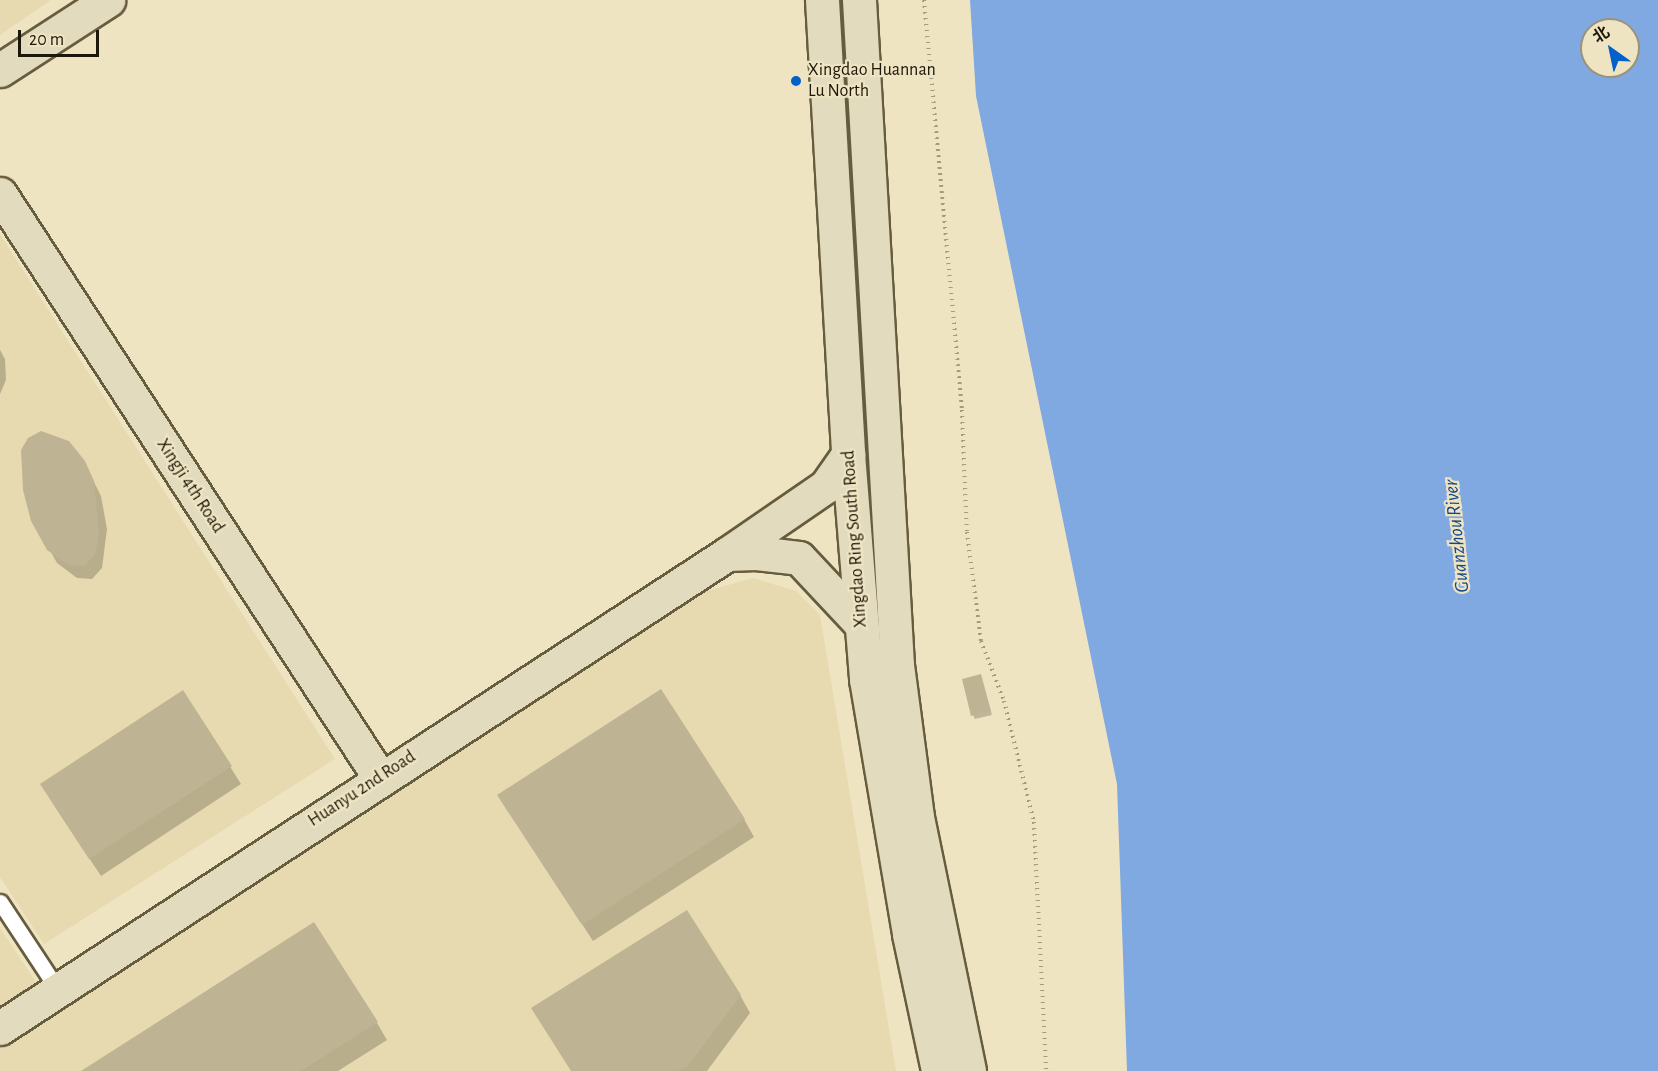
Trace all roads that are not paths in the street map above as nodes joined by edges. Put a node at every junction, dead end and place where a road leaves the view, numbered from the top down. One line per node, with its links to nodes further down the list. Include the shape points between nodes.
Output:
1 (108, 0): 4 (main road)
2 (822, 0): 6 (main road, Xingdao Ring South Road)
3 (859, 0): 14 (main road, Xingdao Ring South Road, via 897,665 917,817)
4 (0, 70)
5 (0, 194): 9 (main road, Xingji 4th Road)
6 (848, 454): 7 (main road, Huanyu 2nd Road, via 826,486); 8 (main road, Xingdao Ring South Road)
7 (727, 554): 8 (main road, via 799,558); 9 (main road, Huanyu 2nd Road)
8 (861, 624): 13 (main road, Xingdao Ring South Road, via 877,756)
9 (380, 778): 11 (main road, Huanyu 2nd Road)
10 (0, 902): 11 (lane)
11 (58, 990): 12 (main road, Huanyu 2nd Road)
12 (0, 1028)
13 (938, 1071)
14 (969, 1071)

